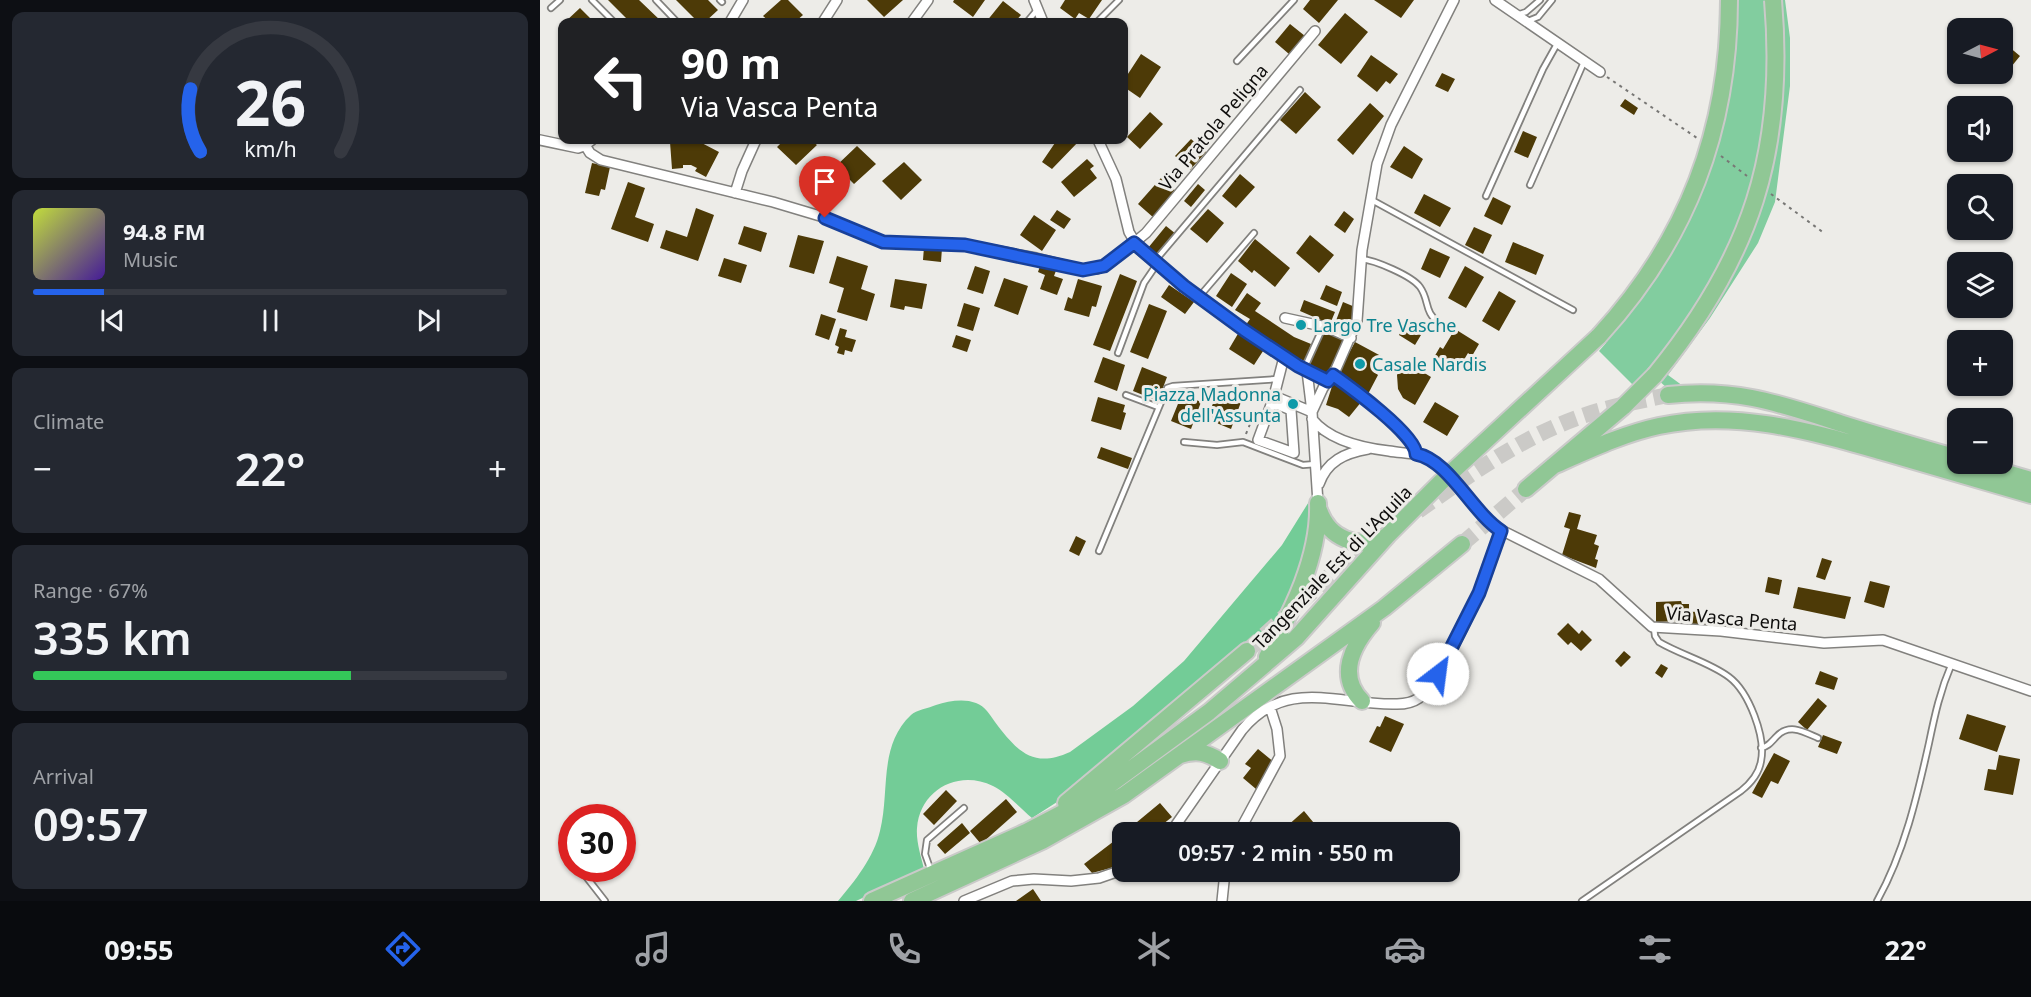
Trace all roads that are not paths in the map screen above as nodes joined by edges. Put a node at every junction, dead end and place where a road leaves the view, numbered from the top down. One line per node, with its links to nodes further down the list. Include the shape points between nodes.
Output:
1 (560, 0): 16 (lane)
2 (592, 0): 18 (lane)
3 (656, 0): 19 (lane)
4 (743, 0): 20 (street)
5 (837, 0): 21 (street)
6 (928, 0): 22 (street)
7 (1119, 0): 25 (lane)
8 (1294, 0): 29 (lane)
9 (1454, 0): 43 (street, via 1388,130)
10 (1495, 0): 17 (street)
11 (1539, 0): 17 (lane)
12 (1552, 0): 26 (lane, via 1538,17)
13 (1729, 0): 78 (highway, Tangenziale Est di L'Aquila, bridge, via 1729,36 1718,117 1702,169 1662,255 1599,336)
14 (1773, 0): 71 (highway, bridge, via 1777,58 1768,152 1756,199 1733,259 1691,329 1655,375)
15 (1036, 4): 23 (lane); 24 (street)
16 (551, 8)
17 (1516, 15): 26 (street)
18 (610, 18)
19 (673, 18)
20 (732, 18)
21 (826, 18)
22 (915, 18)
23 (1029, 18)
24 (1041, 18)
25 (1101, 18)
26 (1525, 22): 28 (street)
27 (1315, 31): 45 (street, Via Pratola Peligna)
28 (1557, 44): 30 (street); 42 (lane)
29 (1237, 61)
30 (1584, 62): 31 (street); 40 (lane)
31 (1600, 72)
32 (1300, 90): 47 (lane)
33 (540, 140): 34 (street)
34 (558, 144)
35 (559, 144): 36 (street, via 574,147)
36 (583, 144)
37 (589, 144): 41 (street, Via Pratola Peligna, via 590,153 599,159)
38 (754, 144): 41 (street)
39 (1100, 144): 45 (street, via 1114,173)
40 (1530, 185)
41 (735, 193): 45 (street, Via Pratola Peligna, via 820,216 880,241 965,245 1083,270 1104,266)
42 (1486, 196)
43 (1370, 199): 46 (street); 49 (lane)
44 (1254, 233): 48 (lane)
45 (1134, 243): 47 (street)
46 (1361, 259): 51 (lane, via 1382,264 1417,284 1428,311); 53 (street, via 1358,315)
47 (1155, 263): 48 (street); 54 (lane)
48 (1199, 297): 55 (street)
49 (1573, 310)
50 (1285, 318): 52 (street)
51 (1440, 324)
52 (1323, 327): 53 (street); 56 (lane)
53 (1351, 338): 57 (street)
54 (1118, 353)
55 (1284, 357): 56 (street); 58 (street)
56 (1306, 370): 57 (street); 64 (street)
57 (1330, 378): 64 (street); 68 (lane, via 1366,399 1412,441)
58 (1278, 379): 61 (street, via 1274,396); 63 (lane, via 1171,386)
59 (1126, 395): 63 (lane)
60 (1668, 395): 69 (highway, via 1743,395)
61 (1277, 401): 62 (street); 67 (street, via 1272,402 1258,440)
62 (1288, 405): 64 (street); 67 (street, via 1294,453)
63 (1158, 407): 80 (lane)
64 (1312, 416): 66 (street, Via Vasca Penta, via 1334,435); 70 (street)
65 (1184, 442): 67 (lane, via 1243,442)
66 (1370, 448): 68 (street, Via Vasca Penta); 76 (street, via 1348,453 1333,462 1323,473)
67 (1276, 450): 70 (lane, via 1303,465)
68 (1416, 454): 77 (street, Via Vasca Penta, bridge, via 1437,465)
69 (1947, 455)
70 (1316, 464): 76 (street)
71 (1553, 466): 74 (highway); 75 (highway, via 1658,426 1744,421 1810,431)
72 (2010, 474): 73 (highway)
73 (2031, 480)
74 (1526, 489)
75 (2031, 495)
76 (1318, 496): 78 (highway, via 1327,525 1346,540 1367,543); 85 (highway, via 1315,541 1296,599)
77 (1501, 531): 82 (street, Via Vasca Penta, via 1599,579); 87 (street, via 1468,618 1425,692 1401,704)
78 (1388, 535): 85 (highway, Tangenziale Est di L'Aquila, via 1299,634)
79 (1462, 544): 81 (highway)
80 (1099, 551)
81 (1384, 608): 87 (highway, via 1357,643 1348,664 1352,688); 91 (highway)
82 (1654, 628): 84 (street, Via Vasca Penta, via 1824,643 1883,640); 90 (lane, via 1659,642 1734,681 1751,706)
83 (1247, 651): 96 (highway, via 1104,773)
84 (1952, 663): 86 (street, Via Vasca Penta); 107 (lane, via 1939,694 1896,865)
85 (1258, 672): 96 (highway, Tangenziale Est di L'Aquila, via 1125,775 1093,797)
86 (2031, 691)
87 (1362, 701): 88 (street, via 1300,696)
88 (1270, 707): 92 (street, via 1247,724); 95 (street, via 1280,756)
89 (1818, 738): 90 (lane, via 1792,729 1781,732)
90 (1761, 748): 106 (lane, via 1759,768 1745,788)
91 (1177, 756): 92 (highway, via 1201,752); 103 (highway, via 1086,818)
92 (1220, 761): 94 (street)
93 (964, 808): 97 (lane, via 926,843 925,854)
94 (1178, 822)
95 (1244, 822)
96 (1026, 832): 97 (highway, Tangenziale Est di L'Aquila)
97 (932, 874): 102 (highway, Tangenziale Est di L'Aquila)
98 (1112, 874): 104 (street, via 1066,882 1012,881)
99 (590, 882): 101 (lane)
100 (1224, 882): 105 (street)
101 (605, 901)
102 (872, 901)
103 (912, 901)
104 (963, 901)
105 (1222, 901)
106 (1582, 901)
107 (1877, 901)

